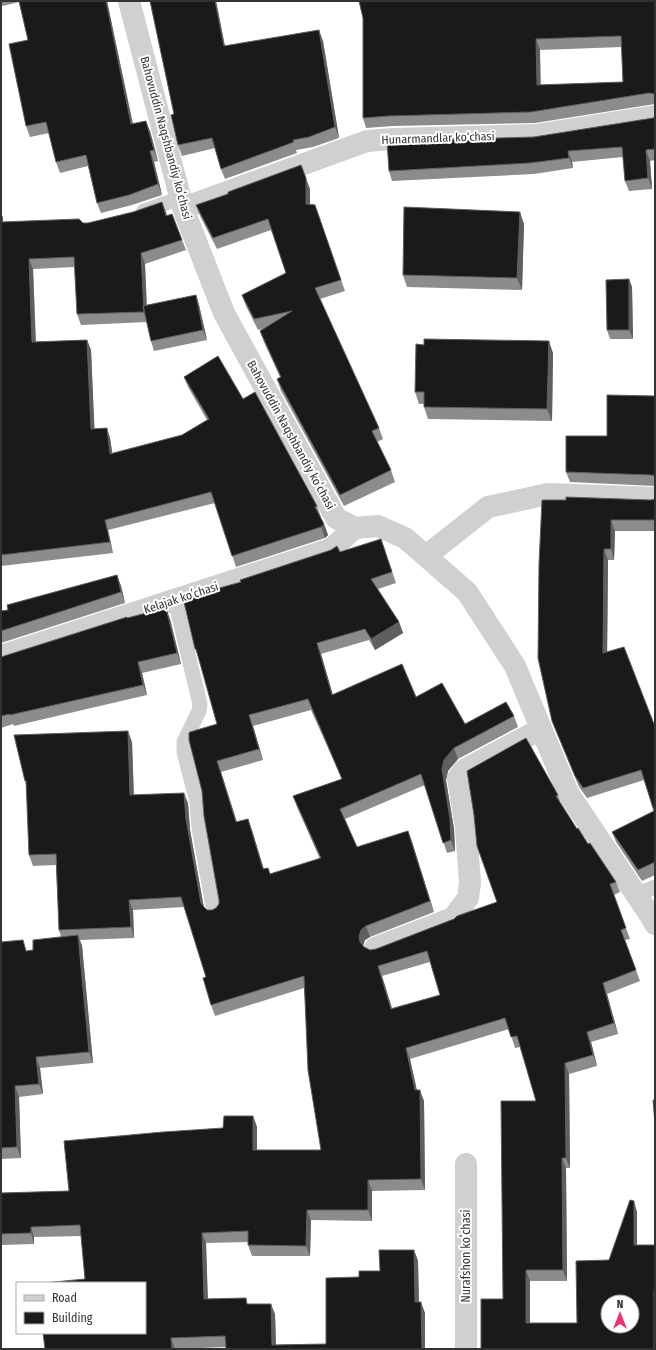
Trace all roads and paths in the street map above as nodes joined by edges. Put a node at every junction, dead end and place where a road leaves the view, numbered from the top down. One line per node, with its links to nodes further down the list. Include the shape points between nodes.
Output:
1 (129, 1): 3 (street, Bahovuddin Naqshbandiy koʻchasi)
2 (655, 116): 3 (street, Hunarmandlar ko‘chasi, via 536,135 367,142)
3 (182, 203): 4 (lane); 6 (street, Bahovuddin Naqshbandiy koʻchasi, via 224,313 336,518)
4 (128, 216)
5 (655, 498): 7 (street, via 548,494 488,507)
6 (355, 528): 7 (street, via 378,526 405,538); 8 (street, Kelajak koʻchasi, via 330,549)
7 (426, 556): 10 (street, via 467,592 515,666)
8 (175, 600): 9 (street, Kelajak koʻchasi); 12 (lane, via 200,704 184,742 184,752 198,802 199,828)
9 (1, 656)
10 (541, 729): 11 (street, via 568,793); 14 (street, via 464,770 458,778 466,828 470,883 468,898 453,918)
11 (646, 891): 13 (street)
12 (214, 912)
13 (655, 924)
14 (375, 948)
15 (466, 1164): 16 (street, Nurafshon koʻchasi)
16 (466, 1349)

